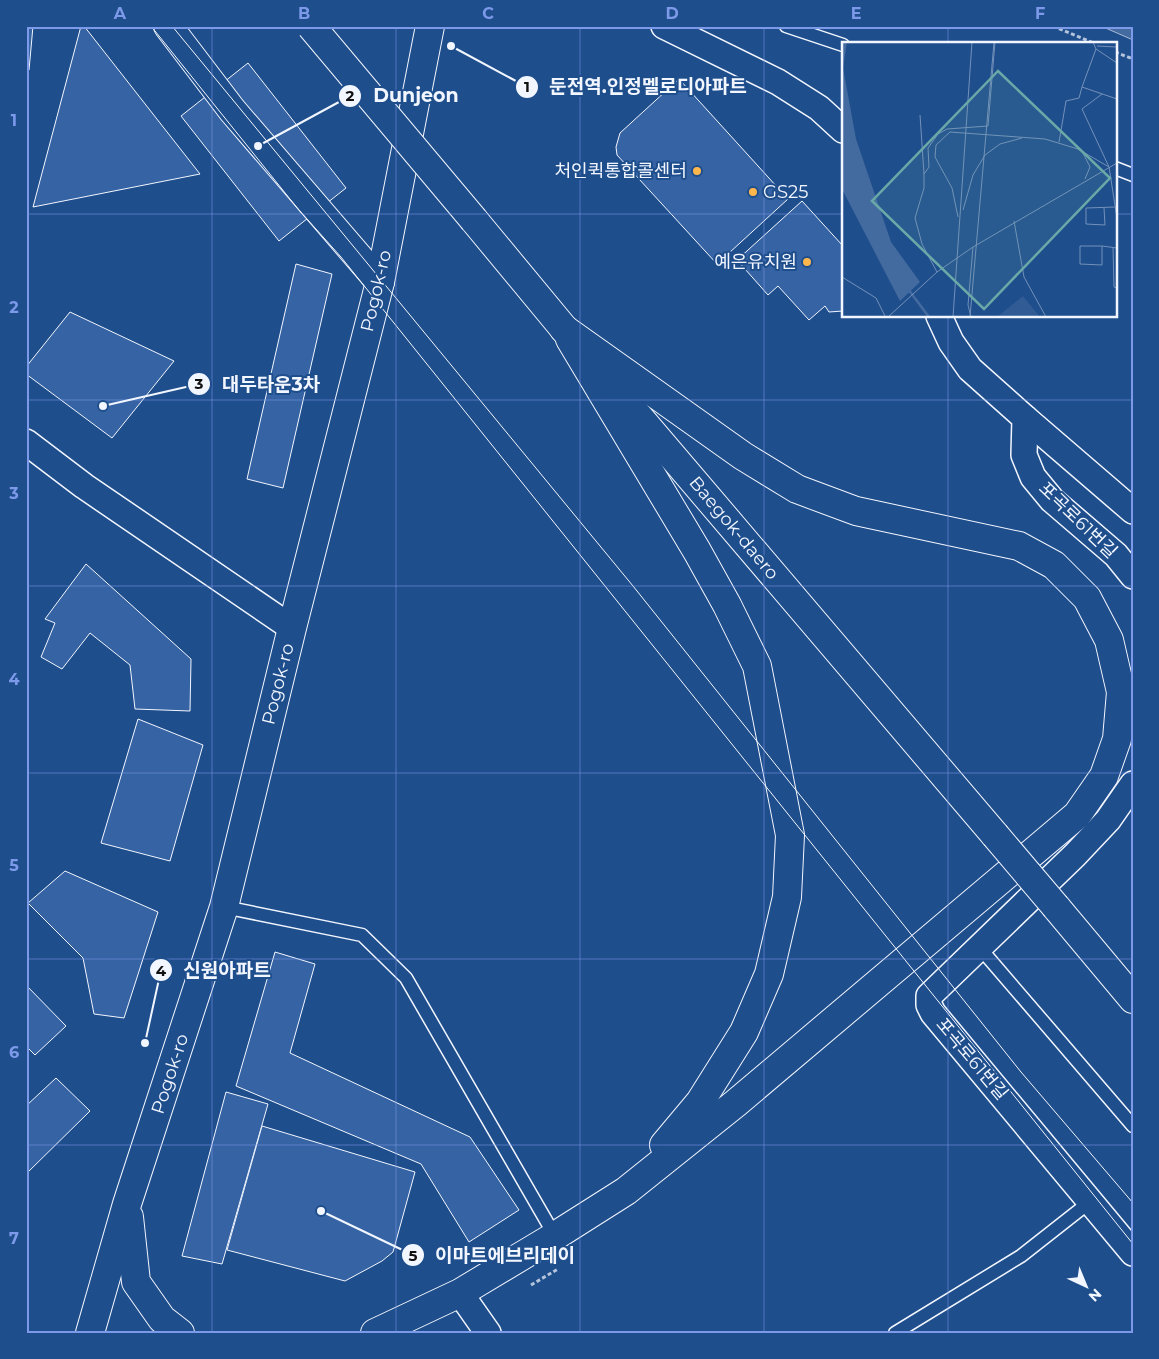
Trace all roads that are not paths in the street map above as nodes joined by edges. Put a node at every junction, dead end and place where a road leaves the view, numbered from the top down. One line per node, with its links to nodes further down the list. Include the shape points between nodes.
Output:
1 (168, 26): 10 (main road, via 232,110)
2 (311, 26): 12 (main road, Baegok-daero, bridge)
3 (430, 26): 10 (main road, Pogok-ro)
4 (786, 26): 6 (lane)
5 (670, 27): 7 (street, via 778,82 818,108)
6 (842, 45)
7 (842, 129)
8 (1116, 168): 9 (lane)
9 (1133, 175)
10 (380, 282): 17 (main road, Pogok-ro)
11 (940, 318): 13 (street, via 951,342 970,369)
12 (564, 329): 21 (main road, Baegok-daero, bridge); 23 (main road, via 701,558 757,666 790,835 787,897 770,974 744,1032 700,1102); 23 (main road, via 743,456 797,489 856,511 1019,546 1054,565 1087,598 1109,640 1121,692 1117,739 1104,776 1077,815 736,1103)
13 (1025, 418): 15 (street); 16 (street, 포곡로61번길, via 1024,455 1032,477 1052,500 1116,555)
14 (26, 442): 17 (street, via 84,486)
15 (1133, 511)
16 (1133, 576)
17 (292, 628): 19 (main road, Pogok-ro)
18 (1133, 784): 20 (street, 포곡로61번길, via 1108,820)
19 (224, 907): 25 (main road, Pogok-ro); 26 (lane, via 362,935 406,978)
20 (980, 948): 22 (lane); 24 (street, 포곡로61번길, via 929,996 929,1004 933,1013)
21 (1133, 999)
22 (1133, 1126)
23 (626, 1191): 26 (main road)
24 (1091, 1201): 27 (street, 포곡로61번길); 33 (lane, via 1021,1256)
25 (128, 1204): 29 (main road, Pogok-ro); 30 (main road, via 136,1282 162,1319)
26 (555, 1236): 28 (main road)
27 (1133, 1253)
28 (460, 1292): 31 (main road); 32 (street)
29 (90, 1333)
30 (180, 1333)
31 (375, 1333)
32 (488, 1333)
33 (894, 1333)

